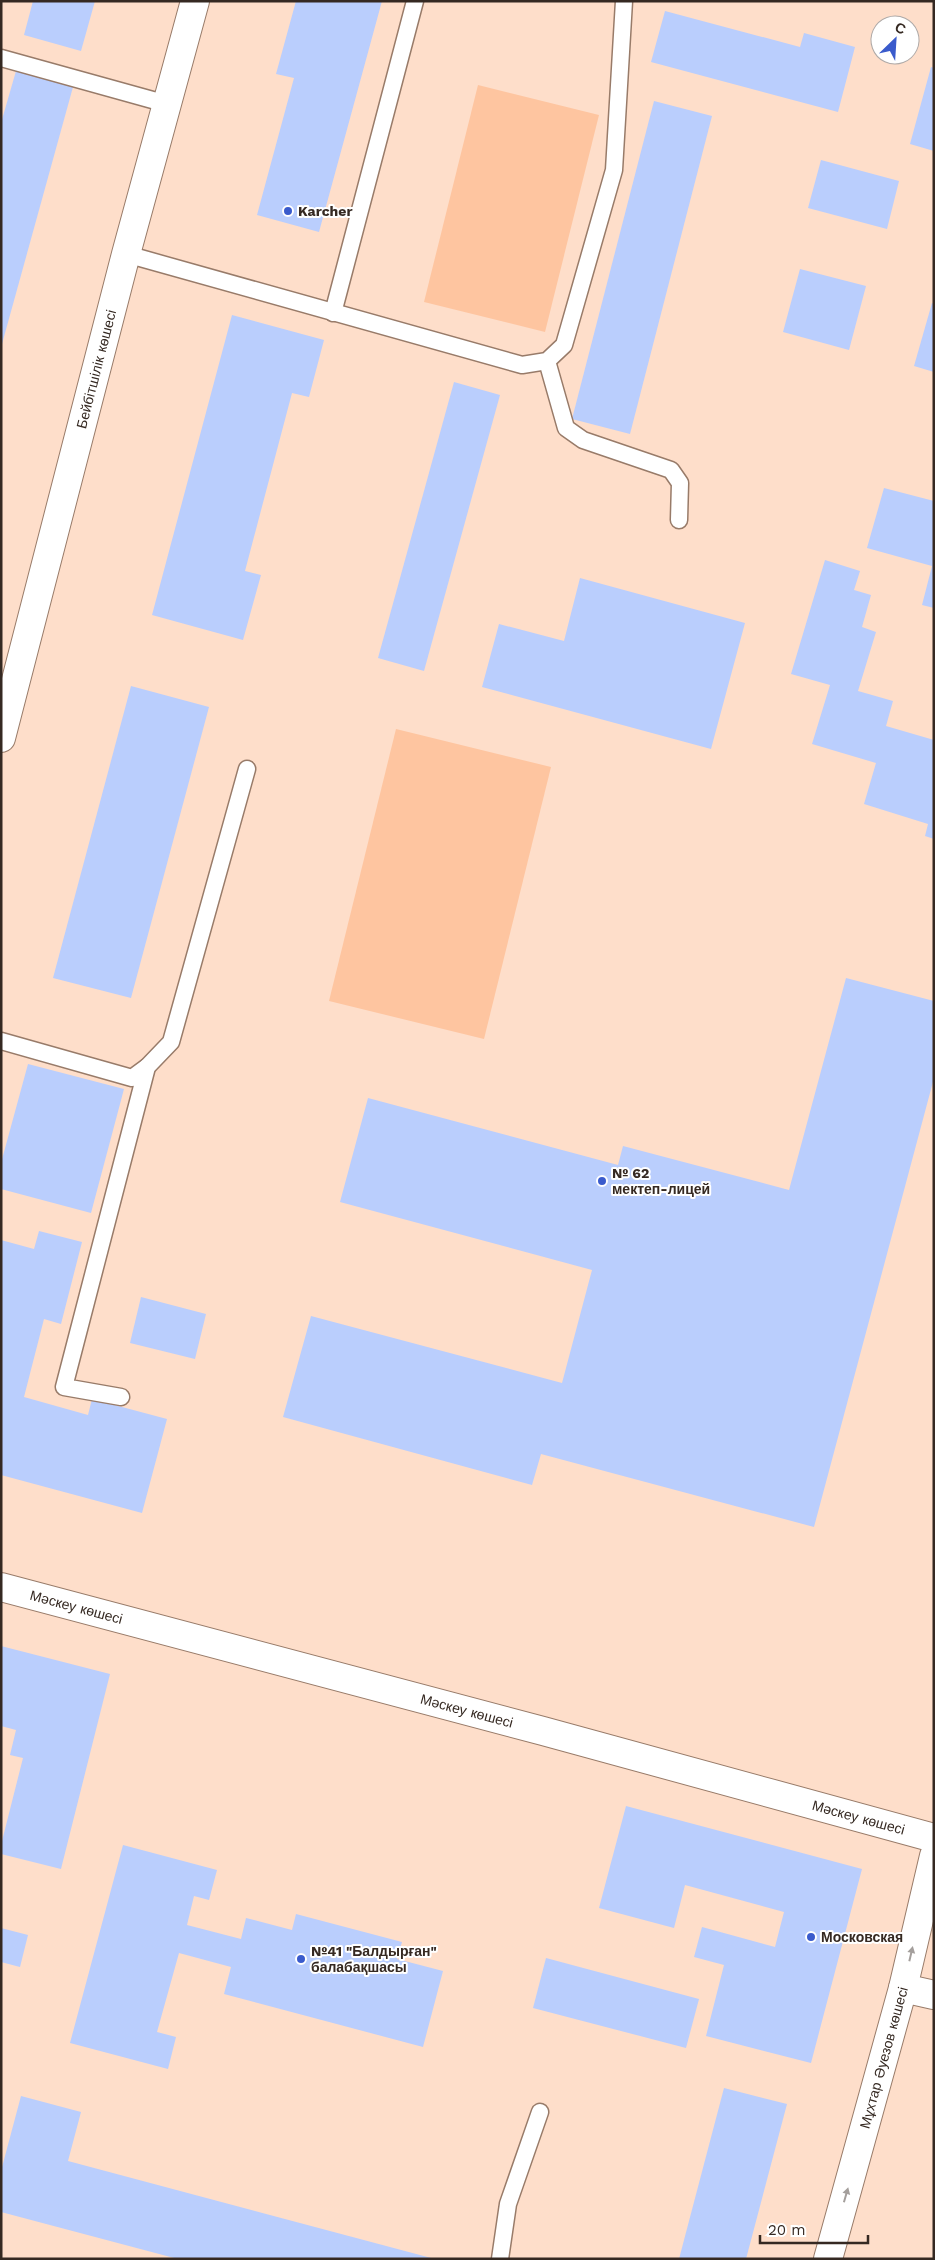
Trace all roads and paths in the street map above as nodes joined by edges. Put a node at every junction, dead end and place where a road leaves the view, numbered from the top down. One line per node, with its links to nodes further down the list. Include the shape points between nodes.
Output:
1 (195, 1): 5 (street, Бейбітшілік көшесі)
2 (415, 1): 7 (lane)
3 (624, 1): 8 (lane, via 614,170 564,345)
4 (1, 58): 5 (lane)
5 (167, 104): 6 (street, Бейбітшілік көшесі)
6 (126, 254): 7 (lane); 10 (street, Бейбітшілік көшесі)
7 (333, 313): 8 (lane, via 522,364)
8 (547, 361): 9 (lane, via 566,428 583,440 671,470 680,483)
9 (679, 520)
10 (1, 738)
11 (247, 769): 13 (lane, via 171,1042)
12 (1, 1042): 13 (lane, via 132,1078)
13 (147, 1068): 14 (lane, via 64,1387)
14 (121, 1396)
15 (1, 1586): 16 (street, Мәскеу көшесі)
16 (934, 1838)
17 (934, 1856): 18 (street, Мұхтар Әуезов көшесі, one-way to 17)
18 (904, 1988): 19 (street); 22 (street, Мұхтар Әуезов көшесі, one-way to 18)
19 (934, 1995)
20 (540, 2112): 21 (lane, via 508,2204)
21 (500, 2259)
22 (828, 2259)

